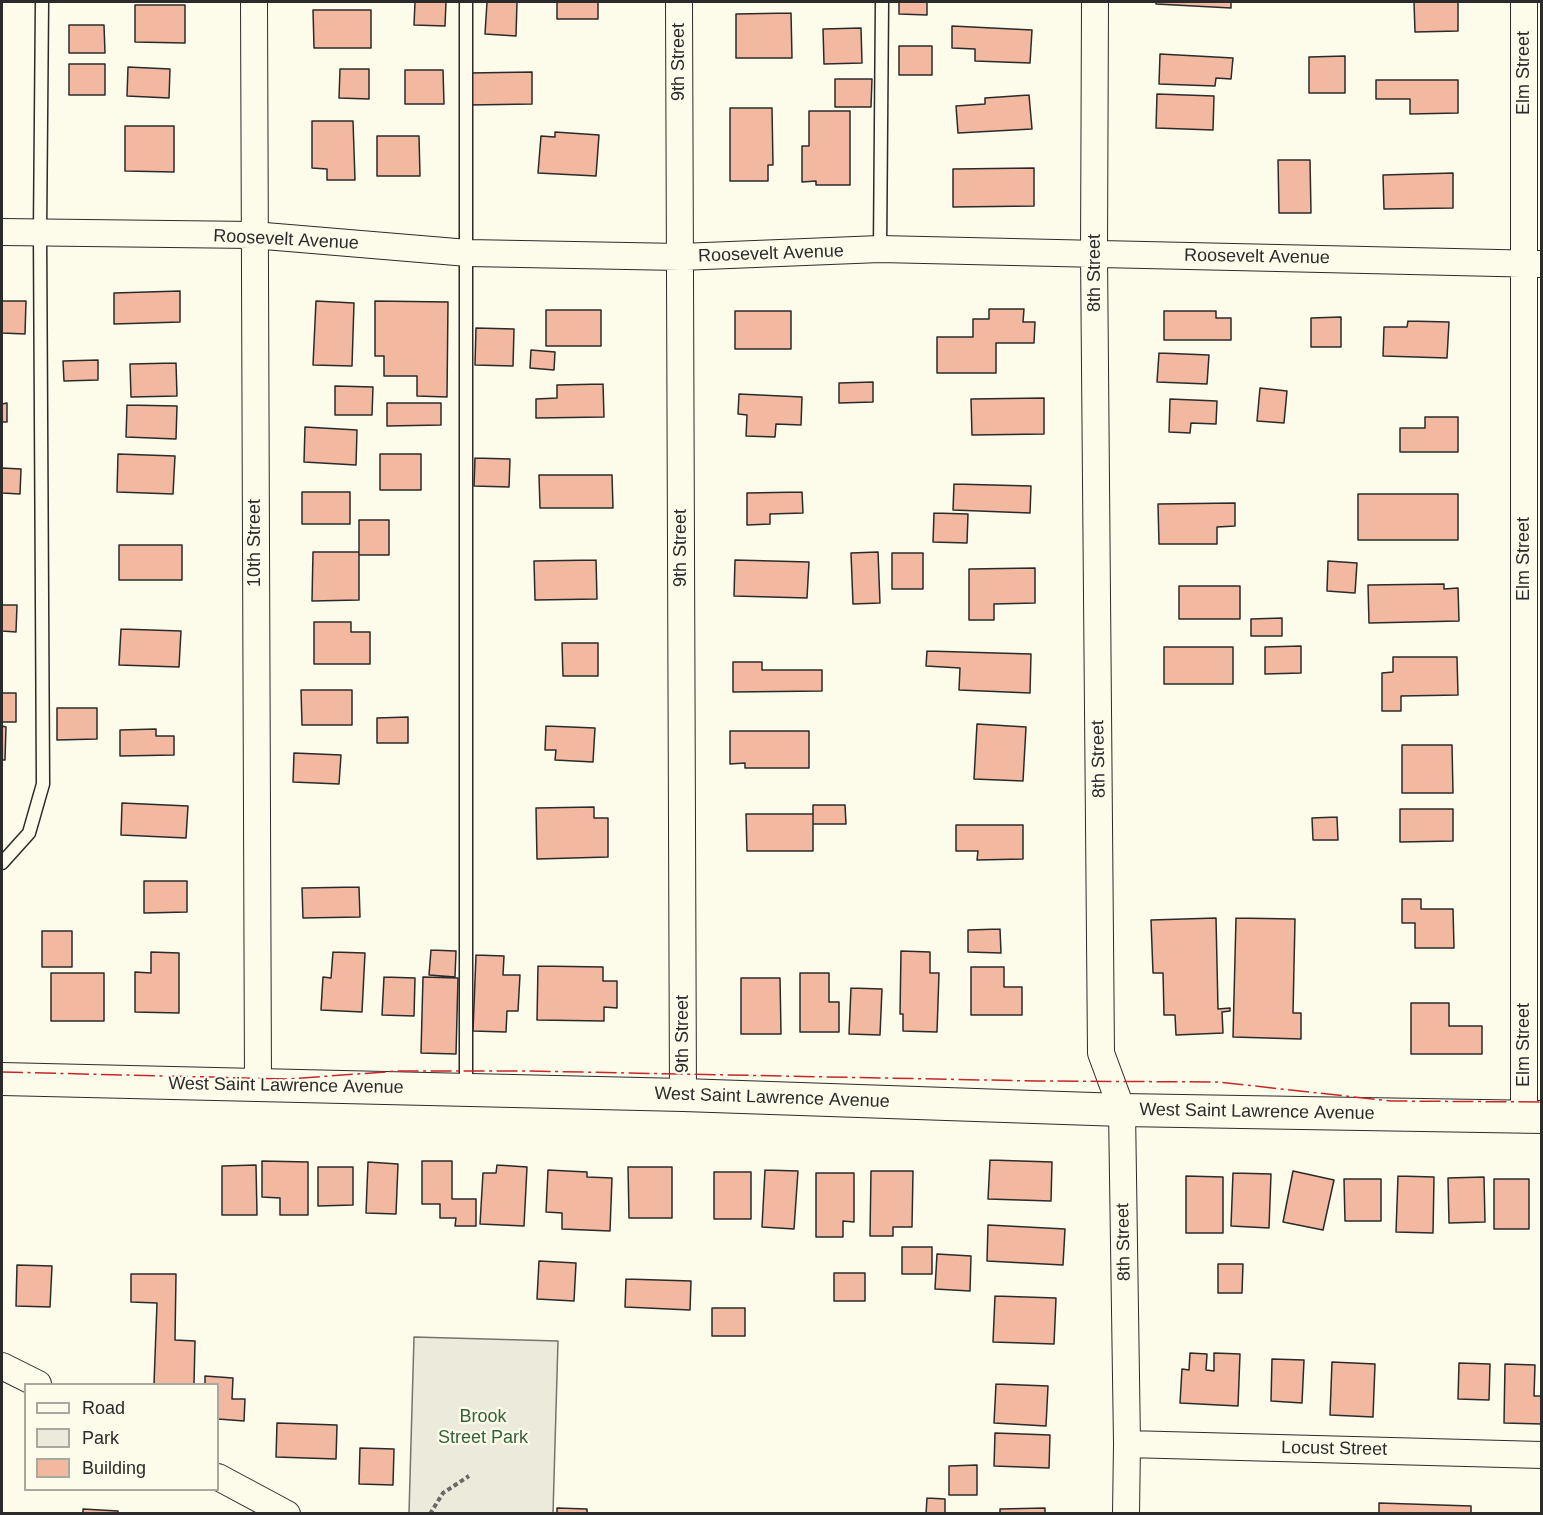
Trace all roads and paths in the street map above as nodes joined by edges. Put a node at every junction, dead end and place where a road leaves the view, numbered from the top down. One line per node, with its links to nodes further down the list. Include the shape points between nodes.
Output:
1 (42, 2): 9 (lane)
2 (254, 2): 10 (street, 10th Street)
3 (466, 2): 12 (lane)
4 (679, 2): 14 (street, 9th Street)
5 (882, 2): 11 (lane)
6 (1095, 2): 13 (street, 8th Street)
7 (1524, 2): 15 (street, Elm Street)
8 (2, 231): 9 (street, Roosevelt Avenue)
9 (40, 232): 10 (street, Roosevelt Avenue); 16 (lane, via 43,784 29,833)
10 (253, 235): 12 (street, Roosevelt Avenue); 18 (street, 10th Street)
11 (880, 249): 13 (street, Roosevelt Avenue); 14 (street, Roosevelt Avenue)
12 (468, 253): 14 (street, Roosevelt Avenue); 19 (lane)
13 (1094, 253): 15 (street, Roosevelt Avenue); 21 (street, 8th Street, via 1101,1053)
14 (680, 257): 20 (street, 9th Street)
15 (1533, 264): 22 (street, Elm Street)
16 (2, 863)
17 (2, 1079): 18 (street, West Saint Lawrence Avenue)
18 (258, 1085): 19 (street, West Saint Lawrence Avenue)
19 (466, 1090): 20 (street, West Saint Lawrence Avenue)
20 (683, 1095): 21 (street, West Saint Lawrence Avenue)
21 (1122, 1110): 22 (street, West Saint Lawrence Avenue); 25 (street, 8th Street)
22 (1533, 1117)
23 (2, 1366): 24 (street)
24 (36, 1383)
25 (1127, 1444): 26 (street, Locust Street); 31 (street, 8th Street)
26 (1542, 1455)
27 (469, 1476): 30 (path, via 443,1493)
28 (219, 1479): 29 (street)
29 (287, 1514)
30 (430, 1514)
31 (1126, 1514)

